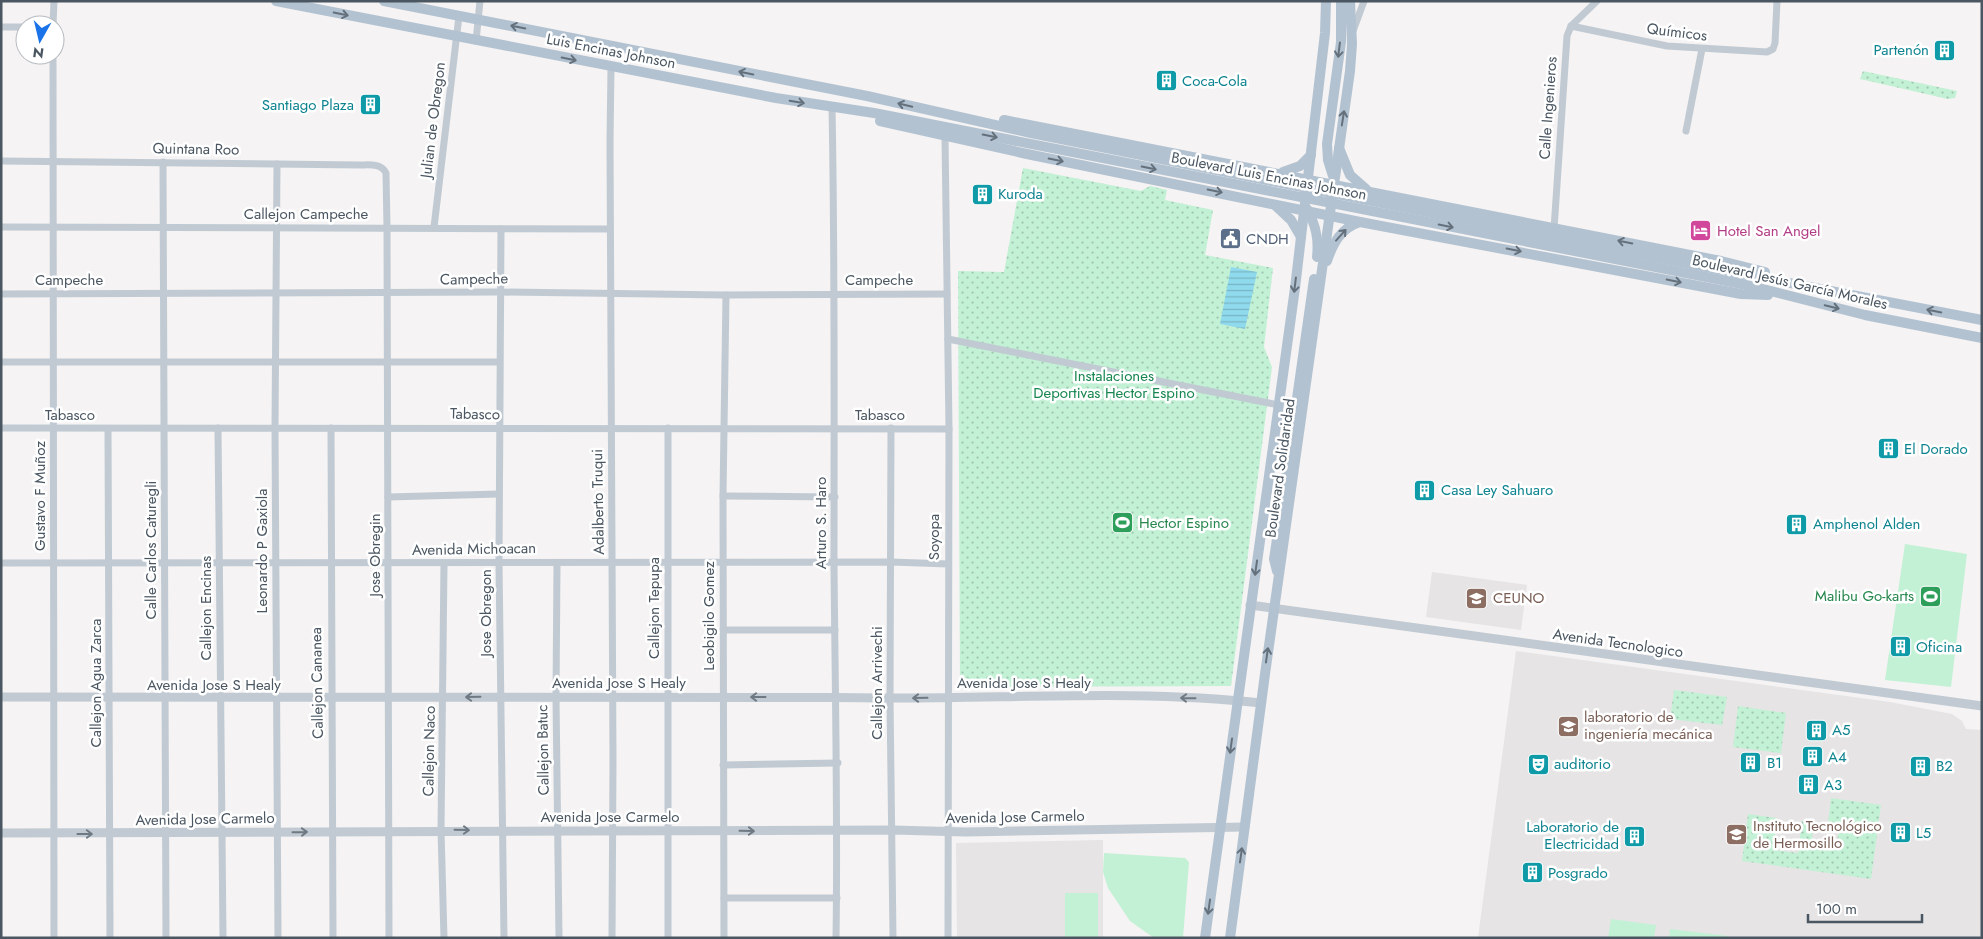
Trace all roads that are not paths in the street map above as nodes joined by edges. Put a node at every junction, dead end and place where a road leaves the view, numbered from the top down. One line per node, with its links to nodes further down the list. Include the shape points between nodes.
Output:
1 (54, 1): 13 (street)
2 (276, 1): 12 (main road, Luis Encinas Johnson)
3 (319, 1): 12 (main road)
4 (384, 1): 14 (main road, Luis Encinas Johnson)
5 (480, 1): 15 (street)
6 (1326, 1): 25 (main road, Boulevard Solidaridad)
7 (1341, 1): 47 (main road, one-way to 47, via 1340,42 1327,144 1332,174 1342,190 1355,201)
8 (1350, 1): 19 (main road, Boulevard Solidaridad)
9 (1364, 1): 19 (street)
10 (1597, 1): 16 (street)
11 (1777, 1): 22 (street, Químicos, via 1775,43 1770,52)
12 (301, 6): 20 (main road, Luis Encinas Johnson, one-way to 20)
13 (53, 15)
14 (459, 16): 15 (main road, Luis Encinas Johnson); 20 (street, Julian de Obregon)
15 (478, 19): 21 (street); 28 (main road, Luis Encinas Johnson, one-way to 15)
16 (1571, 26): 22 (street, Químicos, via 1644,42); 57 (street, Calle Ingenieros, via 1565,47)
17 (1, 27): 18 (street)
18 (15, 27)
19 (1352, 36): 26 (main road, Boulevard Solidaridad)
20 (456, 38): 21 (main road, Luis Encinas Johnson); 54 (street, Julian de Obregon)
21 (476, 41): 24 (main road, Luis Encinas Johnson, one-way to 24)
22 (1702, 49): 29 (street)
23 (53, 65): 35 (street, Gustavo F Muñoz)
24 (611, 66): 27 (main road, Luis Encinas Johnson, one-way to 27); 56 (street, Adalberto Truqui)
25 (1318, 84): 26 (main road, via 1333,89); 33 (main road, Boulevard Solidaridad)
26 (1347, 87): 32 (main road, Boulevard Solidaridad, one-way to 26)
27 (835, 109): 30 (main road, Luis Encinas Johnson, via 874,113); 69 (street, Arturo S. Haro)
28 (953, 115): 31 (main road, Luis Encinas Johnson); 40 (main road, via 1008,121)
29 (1686, 131)
30 (944, 132): 44 (main road, one-way to 44); 47 (main road, Boulevard Luis Encinas Johnson, one-way to 47); 70 (street, Soyopa)
31 (1031, 133): 38 (main road, Boulevard Luis Encinas Johnson)
32 (1338, 145): 42 (main road, Boulevard Solidaridad); 43 (main road, via 1350,175)
33 (1311, 155): 40 (main road, via 1300,166); 41 (main road, Boulevard Solidaridad)
34 (1, 161): 35 (street, Quintana Roo)
35 (53, 162): 36 (street, Quintana Roo); 49 (street, Gustavo F Muñoz)
36 (163, 162): 37 (street, Quintana Roo); 51 (street, Calle Carlos Caturegli)
37 (277, 164): 39 (street, Quintana Roo, via 379,166); 52 (street, Leonardo P Gaxiola)
38 (1229, 172): 59 (main road, Boulevard Luis Encinas Johnson); 119 (main road, via 1295,199 1314,220 1318,234 1274,559)
39 (386, 173): 53 (street, Jose Obregin)
40 (1279, 173): 41 (main road)
41 (1308, 179): 42 (main road); 45 (main road, Boulevard Solidaridad)
42 (1333, 184): 43 (main road); 46 (main road, Boulevard Solidaridad)
43 (1368, 191): 57 (main road)
44 (1273, 204): 45 (main road); 58 (main road, via 1286,213)
45 (1304, 211): 46 (main road); 58 (main road, Boulevard Solidaridad)
46 (1328, 216): 48 (main road); 60 (main road, Boulevard Solidaridad)
47 (1413, 220): 59 (main road, Boulevard Luis Encinas Johnson, one-way to 59)
48 (1360, 222): 60 (main road, one-way to 48, via 1338,237); 72 (main road, one-way to 72, via 1741,294)
49 (53, 226): 50 (street, Callejon Campeche); 51 (street, Callejon Campeche); 65 (street, Gustavo F Muñoz)
50 (1, 227)
51 (163, 227): 52 (street, Callejon Campeche); 66 (street, Calle Carlos Caturegli)
52 (276, 228): 53 (street, Callejon Campeche); 67 (street, Leonardo P Gaxiola)
53 (387, 228): 54 (street, Callejon Campeche); 68 (street, Jose Obregin)
54 (434, 228): 55 (street, Callejon Campeche)
55 (501, 229): 56 (street, Callejon Campeche); 62 (street, Jose Obregon)
56 (610, 229): 63 (street, Adalberto Truqui)
57 (1554, 229): 61 (main road, one-way to 57, via 1721,261)
58 (1301, 237): 82 (main road, Boulevard Solidaridad, one-way to 82)
59 (1592, 250): 61 (main road, Boulevard Jesús García Morales); 72 (main road, Boulevard Jesús García Morales)
60 (1321, 278): 119 (main road, Boulevard Solidaridad)
61 (1808, 287): 73 (main road, Boulevard Jesús García Morales, one-way to 61)
62 (500, 292): 63 (street, Campeche); 68 (street, Campeche); 80 (street, Jose Obregon)
63 (611, 293): 71 (street, Campeche); 90 (street, Adalberto Truqui)
64 (1, 294): 65 (street, Campeche)
65 (52, 294): 66 (street, Campeche); 77 (street, Gustavo F Muñoz)
66 (164, 294): 67 (street, Campeche); 78 (street, Calle Carlos Caturegli)
67 (275, 294): 68 (street, Campeche); 79 (street, Leonardo P Gaxiola)
68 (387, 294): 81 (street, Jose Obregin)
69 (835, 294): 70 (street, Campeche); 71 (street, Campeche); 93 (street, Arturo S. Haro)
70 (947, 294): 75 (street, Soyopa)
71 (726, 295): 92 (street, Leobigilo Gomez)
72 (1784, 296): 74 (main road, Boulevard Jesús García Morales, one-way to 74)
73 (1982, 320)
74 (1982, 338)
75 (948, 340): 82 (street); 97 (street, Soyopa)
76 (1, 362): 77 (street)
77 (53, 362): 78 (street); 84 (street, Gustavo F Muñoz)
78 (164, 362): 79 (street); 85 (street, Calle Carlos Caturegli)
79 (276, 362): 81 (street); 87 (street, Leonardo P Gaxiola)
80 (499, 362): 81 (street); 96 (street, Jose Obregon)
81 (387, 363): 89 (street, Jose Obregin)
82 (1279, 405): 120 (main road, Boulevard Solidaridad, one-way to 120)
83 (1, 428): 84 (street, Tabasco)
84 (54, 428): 95 (street, Tabasco); 106 (street, Gustavo F Muñoz)
85 (165, 428): 86 (street, Tabasco); 95 (street, Tabasco); 113 (street, Calle Carlos Caturegli)
86 (218, 428): 87 (street, Tabasco); 108 (street, Callejon Encinas)
87 (275, 428): 88 (street, Tabasco); 114 (street, Leonardo P Gaxiola)
88 (331, 428): 89 (street, Tabasco); 115 (street, Callejon Cananea)
89 (388, 428): 96 (street, Tabasco); 100 (street, Jose Obregin)
90 (611, 428): 91 (street, Tabasco); 96 (street, Tabasco); 110 (street, Adalberto Truqui)
91 (668, 428): 92 (street, Tabasco); 111 (street, Callejon Tepupa)
92 (725, 428): 93 (street, Tabasco); 99 (street, Leobigilo Gomez)
93 (835, 428): 94 (street, Tabasco); 101 (street, Arturo S. Haro)
94 (891, 428): 97 (street, Tabasco); 105 (street, Callejon Arrivechi)
95 (108, 429): 107 (street, Callejon Agua Zarca)
96 (499, 429): 98 (street, Jose Obregon)
97 (949, 429): 118 (street, Soyopa)
98 (499, 494): 100 (street); 109 (street, Jose Obregon)
99 (723, 496): 101 (street); 103 (street, Leobigilo Gomez)
100 (388, 497): 116 (street, Jose Obregin)
101 (835, 497): 104 (street, Arturo S. Haro)
102 (557, 562): 109 (street, Avenida Michoacan); 110 (street, Avenida Michoacan); 125 (street, Callejon Batuc)
103 (723, 562): 104 (street, Avenida Michoacan); 111 (street, Avenida Michoacan); 122 (street, Leobigilo Gomez)
104 (834, 562): 105 (street, Avenida Michoacan); 123 (street, Arturo S. Haro)
105 (891, 562): 118 (street, Avenida Michoacan); 139 (street, Callejon Arrivechi)
106 (53, 563): 107 (street, Avenida Michoacan); 112 (street, Avenida Michoacan); 131 (street, Gustavo F Muñoz)
107 (110, 563): 113 (street, Avenida Michoacan); 132 (street, Callejon Agua Zarca)
108 (220, 563): 113 (street, Avenida Michoacan); 114 (street, Avenida Michoacan); 134 (street, Callejon Encinas)
109 (499, 563): 117 (street, Avenida Michoacan); 124 (street, Jose Obregon)
110 (612, 563): 111 (street, Avenida Michoacan); 126 (street, Adalberto Truqui)
111 (667, 563): 127 (street, Callejon Tepupa)
112 (1, 564)
113 (166, 564): 133 (street, Calle Carlos Caturegli)
114 (276, 564): 115 (street, Avenida Michoacan); 140 (street, Leonardo P Gaxiola)
115 (330, 564): 116 (street, Avenida Michoacan); 135 (street, Callejon Cananea)
116 (388, 564): 117 (street, Avenida Michoacan); 136 (street, Jose Obregin)
117 (444, 564): 137 (street, Callejon Naco)
118 (948, 564): 129 (street, Soyopa)
119 (1279, 577): 121 (main road, Boulevard Solidaridad)
120 (1250, 605): 121 (street, Avenida Tecnologico); 141 (main road, Boulevard Solidaridad)
121 (1274, 608): 142 (main road, Boulevard Solidaridad, one-way to 121); 143 (street, Avenida Tecnologico)
122 (723, 630): 123 (street); 128 (street, Leobigilo Gomez)
123 (835, 630): 138 (street, Arturo S. Haro)
124 (500, 697): 125 (street, Avenida Jose S Healy); 137 (street, Avenida Jose S Healy, one-way to 137); 154 (street, Jose Obregon)
125 (556, 697): 126 (street, Avenida Jose S Healy); 155 (street, Callejon Batuc)
126 (613, 697): 127 (street, Avenida Jose S Healy); 156 (street, Adalberto Truqui)
127 (667, 697): 128 (street, Avenida Jose S Healy); 157 (street, Callejon Tepupa)
128 (723, 697): 138 (street, Avenida Jose S Healy, one-way to 128); 145 (street, Leobigilo Gomez)
129 (948, 697): 139 (street, Avenida Jose S Healy, one-way to 139); 141 (street, Avenida Jose S Healy, one-way to 129); 160 (street, Soyopa)
130 (1, 698): 131 (street, Avenida Jose S Healy)
131 (54, 698): 132 (street, Avenida Jose S Healy); 163 (street, Gustavo F Muñoz)
132 (110, 698): 133 (street, Avenida Jose S Healy); 164 (street, Callejon Agua Zarca)
133 (164, 698): 134 (street, Avenida Jose S Healy); 162 (street, Calle Carlos Caturegli)
134 (220, 698): 140 (street, Avenida Jose S Healy); 158 (street, Callejon Encinas)
135 (331, 698): 136 (street, Avenida Jose S Healy); 140 (street, Avenida Jose S Healy); 153 (street, Callejon Cananea)
136 (389, 698): 137 (street, Avenida Jose S Healy); 148 (street, Jose Obregin)
137 (443, 698): 149 (street, Callejon Naco)
138 (836, 698): 139 (street, Avenida Jose S Healy); 144 (street, Arturo S. Haro)
139 (890, 698): 152 (street, Callejon Arrivechi)
140 (278, 699): 159 (street, Leonardo P Gaxiola)
141 (1236, 701): 142 (street, Avenida Jose S Healy); 146 (main road, Boulevard Solidaridad, one-way to 146)
142 (1261, 703): 147 (main road, Boulevard Solidaridad)
143 (1982, 706)
144 (838, 763): 145 (street); 151 (street, Arturo S. Haro)
145 (723, 765): 150 (street, Leobigilo Gomez)
146 (1219, 827): 147 (street, Avenida Jose Carmelo); 160 (street, Avenida Jose Carmelo); 183 (main road, Boulevard Solidaridad, one-way to 183)
147 (1245, 827): 184 (main road, Boulevard Solidaridad, one-way to 147)
148 (388, 830): 149 (street, Avenida Jose Carmelo); 153 (street, Avenida Jose Carmelo); 173 (street, Jose Obregin)
149 (442, 830): 154 (street, Avenida Jose Carmelo, one-way to 154); 174 (street, Callejon Naco)
150 (724, 830): 151 (street, Avenida Jose Carmelo, one-way to 151); 157 (street, Avenida Jose Carmelo); 165 (street, Leobigilo Gomez)
151 (838, 830): 152 (street, Avenida Jose Carmelo); 166 (street, Arturo S. Haro)
152 (893, 830): 160 (street, Avenida Jose Carmelo); 181 (street, Callejon Arrivechi)
153 (333, 831): 159 (street, Avenida Jose Carmelo, one-way to 153); 172 (street, Callejon Cananea)
154 (501, 831): 155 (street, Avenida Jose Carmelo); 175 (street, Jose Obregon)
155 (557, 831): 156 (street, Avenida Jose Carmelo); 176 (street, Callejon Batuc)
156 (612, 831): 157 (street, Avenida Jose Carmelo); 177 (street, Adalberto Truqui)
157 (667, 831): 178 (street, Callejon Tepupa)
158 (223, 832): 159 (street, Avenida Jose Carmelo); 162 (street, Avenida Jose Carmelo); 170 (street, Callejon Encinas)
159 (278, 832): 171 (street, Leonardo P Gaxiola)
160 (947, 832): 182 (street, Soyopa)
161 (1, 833): 163 (street, Avenida Jose Carmelo)
162 (165, 833): 164 (street, Avenida Jose Carmelo); 169 (street, Calle Carlos Caturegli)
163 (54, 834): 164 (street, Avenida Jose Carmelo, one-way to 164); 167 (street, Gustavo F Muñoz)
164 (109, 834): 168 (street, Callejon Agua Zarca)
165 (724, 898): 166 (street); 179 (street, Leobigilo Gomez)
166 (837, 898): 180 (street, Arturo S. Haro)
167 (54, 938)
168 (110, 938)
169 (166, 938)
170 (223, 938)
171 (278, 938)
172 (333, 938)
173 (389, 938)
174 (444, 938)
175 (504, 938)
176 (560, 938)
177 (612, 938)
178 (668, 938)
179 (724, 938)
180 (836, 938)
181 (893, 938)
182 (948, 938)
183 (1205, 938)
184 (1230, 938)

